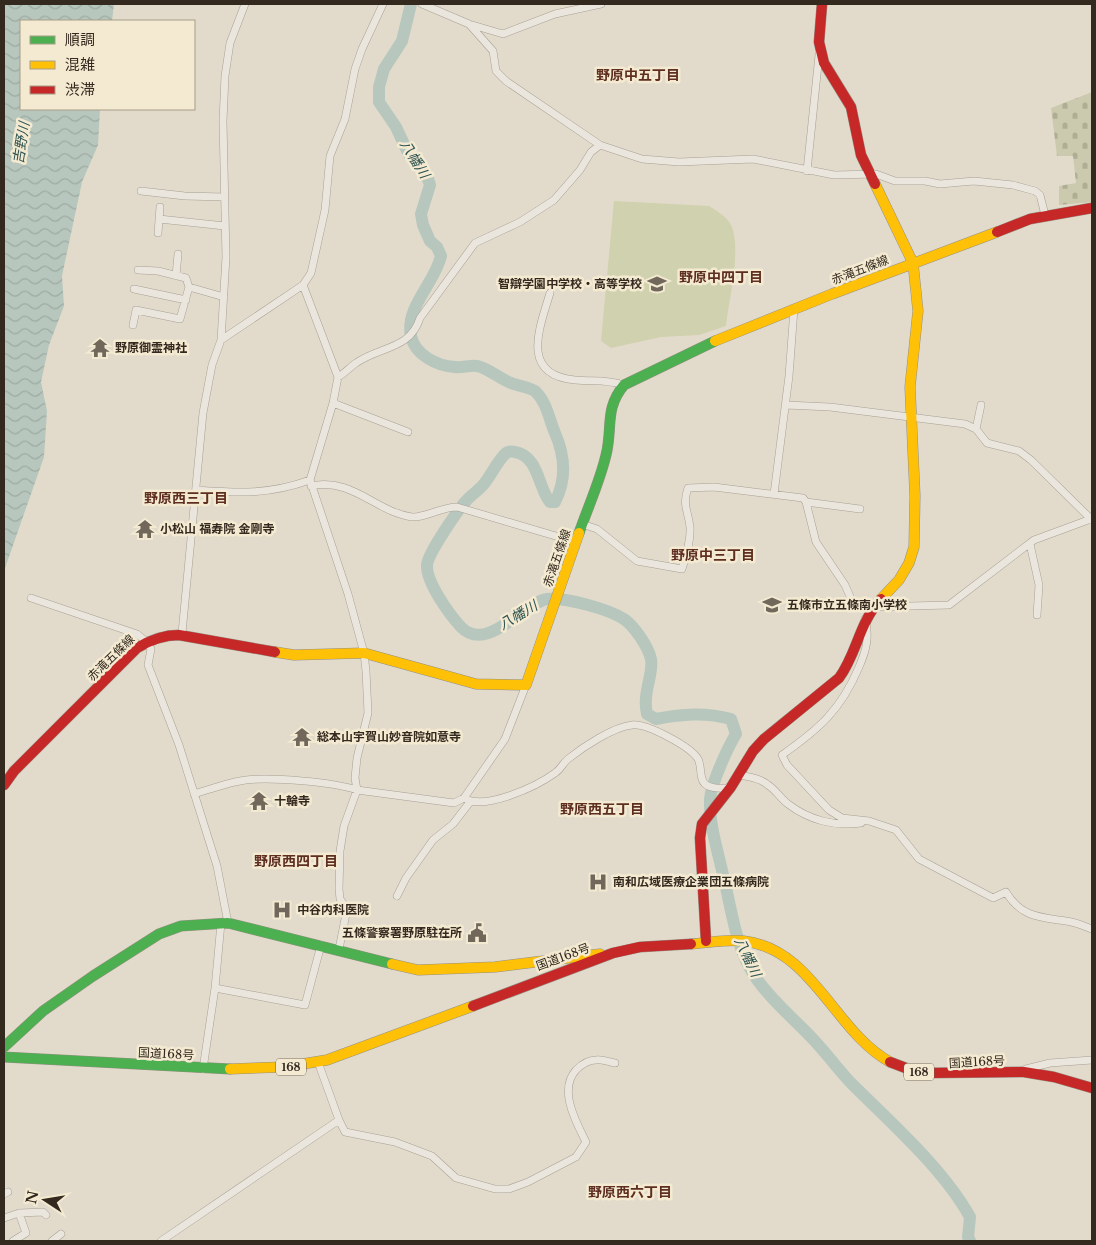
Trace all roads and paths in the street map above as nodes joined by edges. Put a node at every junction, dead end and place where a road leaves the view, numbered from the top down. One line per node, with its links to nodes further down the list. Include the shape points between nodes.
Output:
1 (245, 4): 12 (street, via 230,43 225,76)
2 (383, 4): 23 (street, via 360,55 345,119 330,156 325,210 311,273)
3 (422, 4): 6 (street)
4 (602, 4): 6 (street, via 555,14 503,34)
5 (822, 4): 7 (main road)
6 (469, 24): 8 (street, via 493,51 499,76)
7 (820, 50): 9 (street); 10 (main road, via 829,74 851,107 861,155)
8 (600, 145): 9 (street, via 642,159 679,162 753,159); 32 (street, via 554,200 520,222 475,243 413,332 396,346 356,363)
9 (807, 171): 10 (street)
10 (870, 175): 15 (street, via 895,181 925,180 940,184 974,181 1013,185 1040,195); 20 (main road)
11 (141, 192): 12 (street)
12 (224, 197): 17 (street)
13 (160, 207): 16 (street)
14 (1092, 208): 15 (main road, 赤滝五條線)
15 (1045, 215): 20 (main road, 赤滝五條線)
16 (159, 219): 17 (street); 18 (street)
17 (225, 226): 27 (street)
18 (158, 233)
19 (178, 254): 22 (street)
20 (913, 264): 29 (main road, 赤滝五條線); 37 (main road, via 918,311 910,387)
21 (138, 270): 22 (street)
22 (176, 276): 24 (street, via 186,278)
23 (302, 284): 31 (street); 32 (street)
24 (189, 287): 27 (street); 28 (street)
25 (134, 289): 28 (street)
26 (550, 292): 33 (street, via 537,337 536,351 544,367 573,380 606,380)
27 (224, 297): 31 (street)
28 (186, 300): 30 (street, via 180,319 136,310)
29 (794, 309): 33 (main road, 赤滝五條線, via 733,333); 35 (street)
30 (133, 325)
31 (222, 340): 41 (street, via 212,365 205,403)
32 (338, 377): 34 (street)
33 (624, 385): 46 (main road, 赤滝五條線, via 612,400 609,446)
34 (333, 403): 39 (street); 40 (street)
35 (786, 405): 37 (street); 42 (street)
36 (981, 405): 38 (street)
37 (913, 417): 38 (street, via 965,424); 50 (main road, via 914,547 910,563 899,580)
38 (976, 429): 45 (street, via 987,443 1019,451 1031,460)
39 (408, 432)
40 (310, 483): 41 (street, via 265,492); 47 (street, via 352,489 376,504 413,517 445,507 456,508); 55 (street, via 348,594)
41 (196, 490): 53 (street)
42 (774, 494): 43 (street, via 793,495); 46 (street, via 697,486 688,488 684,500 690,527 689,544 682,569 637,561 597,528)
43 (806, 502): 44 (street); 50 (street, via 816,542 852,600)
44 (860, 509)
45 (1091, 519): 48 (street)
46 (582, 524): 47 (main road, 赤滝五條線)
47 (576, 542): 56 (main road, 赤滝五條線)
48 (1030, 544): 50 (street, via 949,606); 51 (street, via 1039,585)
49 (31, 598): 54 (street, via 137,634)
50 (873, 607): 52 (main road)
51 (1037, 615)
52 (865, 619): 57 (main road, via 839,678 764,739); 63 (street, via 869,639 850,691 837,709 782,756 829,810 842,818)
53 (182, 633): 54 (main road, 赤滝五條線); 55 (main road, via 194,638 294,655)
54 (147, 642): 58 (main road, 赤滝五條線, via 128,657 14,771); 61 (street, via 151,649 148,665)
55 (364, 653): 56 (main road, via 476,684); 59 (street, via 368,713 357,758)
56 (526, 686): 62 (street, via 505,740)
57 (739, 775): 60 (main road); 63 (street, via 756,778 769,785 787,804 826,823 845,826)
58 (4, 785)
59 (357, 790): 61 (street, via 344,786 247,780); 62 (street, via 454,803); 69 (street, via 344,826 340,851 340,899 347,909)
60 (725, 791): 62 (street, via 703,782 699,761 694,754 652,729 633,724 614,730 567,760 557,772 526,789 484,803); 67 (main road, via 702,824 700,838)
61 (194, 794): 65 (street, via 217,866)
62 (467, 800): 64 (street, via 453,824 434,840 406,878)
63 (869, 821): 66 (street, via 896,830 919,859 993,898 1006,892 1018,908 1044,919 1068,921)
64 (397, 896)
65 (224, 923): 68 (main road); 71 (street); 72 (main road, via 181,926 159,934 43,1011)
66 (1092, 929)
67 (706, 941): 70 (main road, 国道168号 / 168); 78 (main road, 国道168号 / 168, via 743,941 769,946 786,955 812,981 852,1032 877,1055 907,1070 940,1076)
68 (321, 945): 69 (main road); 71 (street, via 305,1005)
69 (339, 949): 70 (main road, via 418,970 495,967)
70 (613, 953): 75 (main road, 国道168号 / 168)
71 (216, 988): 77 (street)
72 (4, 1047)
73 (4, 1057): 77 (main road, 国道168号 / 168)
74 (1092, 1060): 78 (street, via 1050,1063)
75 (318, 1062): 77 (main road, 国道168号 / 168, via 283,1068); 80 (street)
76 (616, 1062): 80 (street, via 595,1059 580,1065 571,1075 568,1093 574,1118 586,1142 576,1157 509,1189 495,1189 456,1178 432,1156 395,1142 345,1132)
77 (204, 1069)
78 (1016, 1072): 79 (main road, 国道168号 / 168)
79 (1092, 1088)
80 (338, 1120): 87 (street)
81 (19, 1213): 82 (street, via 42,1212); 83 (street); 85 (street, via 26,1234)
82 (46, 1215)
83 (4, 1218)
84 (61, 1234): 86 (street)
85 (14, 1241)
86 (52, 1241)
87 (161, 1241)

